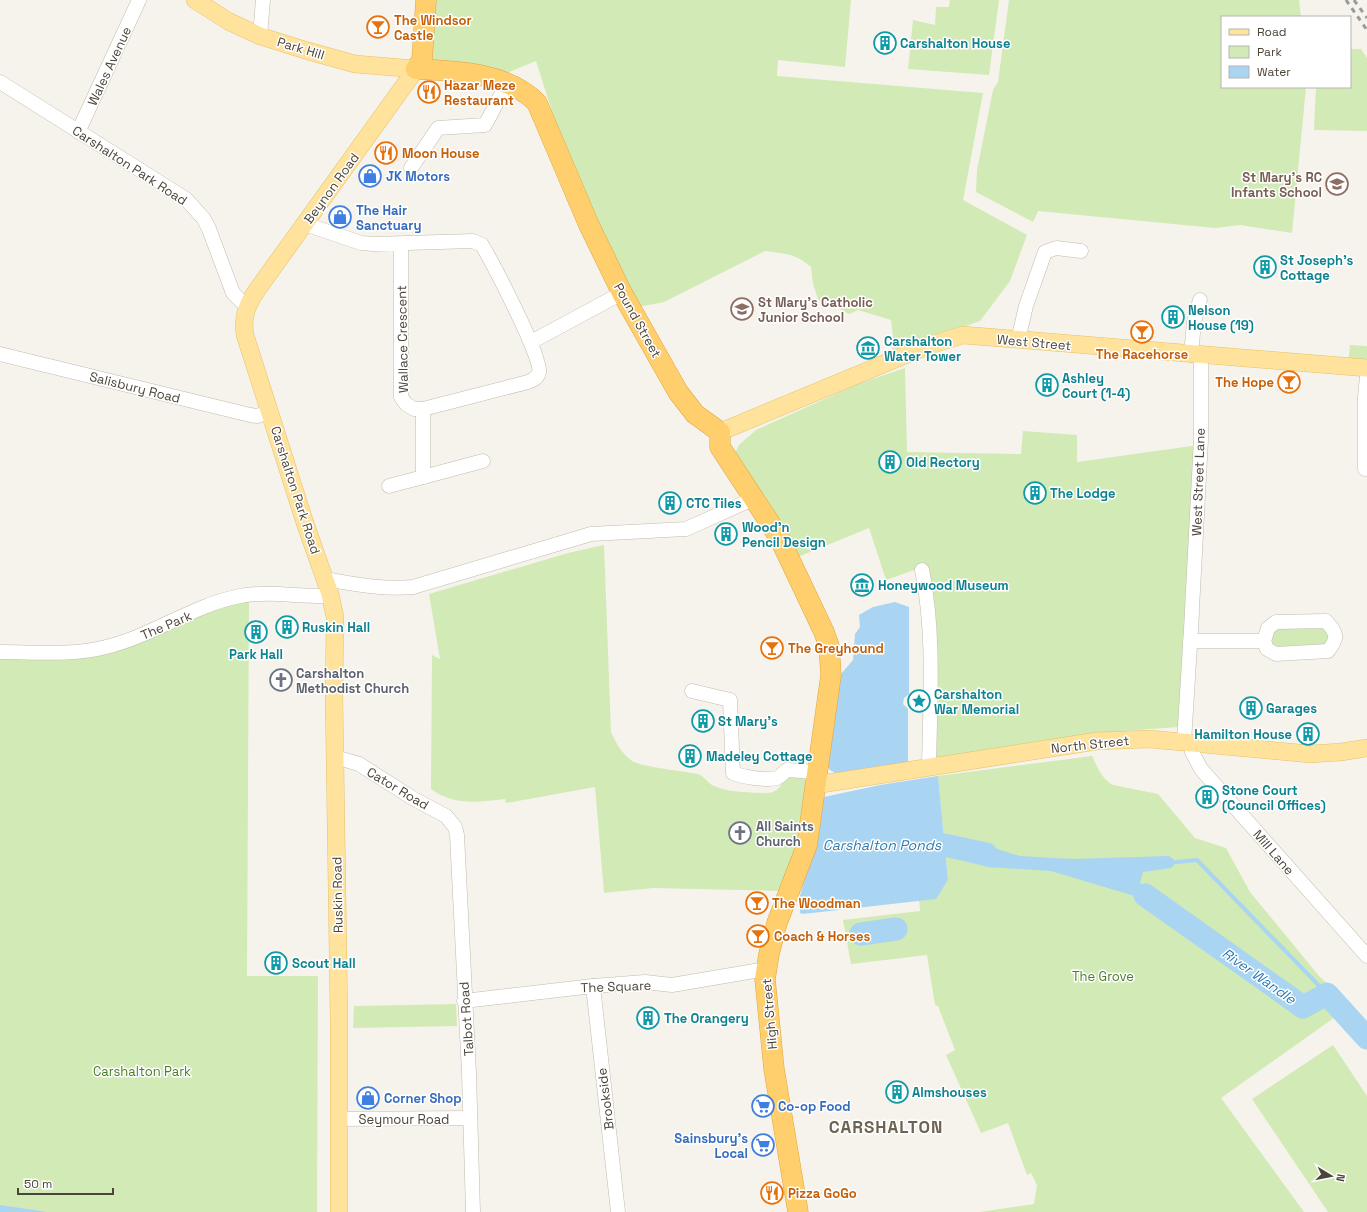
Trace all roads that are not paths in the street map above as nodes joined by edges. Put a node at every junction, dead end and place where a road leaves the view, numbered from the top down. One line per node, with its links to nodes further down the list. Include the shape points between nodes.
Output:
1 (139, 0): 9 (street, Wales Avenue)
2 (195, 0): 5 (main road, Park Hill, via 228,21)
3 (263, 0): 5 (street)
4 (426, 0): 6 (highway, via 422,60)
5 (260, 36): 6 (main road, Park Hill, via 355,64)
6 (416, 69): 8 (highway, Pound Street); 11 (main road, Beynon Road)
7 (0, 82): 9 (street, Carshalton Park Road)
8 (508, 82): 10 (street, via 485,125 438,128); 14 (highway, Pound Street, via 528,94 537,103 588,223)
9 (78, 132): 16 (street, Carshalton Park Road, via 186,199 194,207 209,229 233,293)
10 (411, 168)
11 (305, 224): 12 (street, via 361,243); 16 (main road, Beynon Road)
12 (401, 244): 18 (street, via 473,241 482,246); 23 (street, Wallace Crescent, via 401,397 414,409)
13 (1082, 251): 17 (street, via 1056,248 1045,252 1026,306)
14 (622, 293): 18 (street); 25 (highway, Pound Street, via 678,392 695,414)
15 (1200, 300): 20 (street, West Street Lane, via 1194,322)
16 (247, 308): 24 (main road, Carshalton Park Road, via 243,321 245,335)
17 (1018, 340): 20 (main road, West Street); 25 (main road, West Street, via 963,335 952,337)
18 (530, 342): 23 (street, via 540,364 536,378)
19 (0, 354): 24 (street, Salisbury Road, via 250,415 258,416)
20 (1196, 355): 21 (main road, West Street); 33 (street, West Street Lane, via 1201,439)
21 (1367, 368)
22 (1367, 376): 27 (street)
23 (423, 409): 28 (street)
24 (270, 412): 32 (main road, Carshalton Park Road)
25 (720, 432): 30 (highway, via 720,447)
26 (483, 461): 28 (street)
27 (1365, 469)
28 (422, 477): 29 (street)
29 (389, 486)
30 (755, 498): 32 (street, via 686,529 591,534 413,587 393,589); 41 (highway, High Street, via 779,537 829,646 831,675)
31 (922, 570): 40 (street, via 928,602)
32 (328, 586): 35 (street, The Park, via 322,596 240,596 107,647 82,652); 39 (main road, Ruskin Road, via 336,616)
33 (1190, 641): 34 (street); 37 (street, West Street Lane)
34 (1264, 641): 34 (street, via 1268,628 1276,622 1326,621 1335,632 1336,641 1328,651 1276,654 1267,649)
35 (0, 652)
36 (692, 691): 41 (street, via 730,700 733,773 739,776 777,778 787,770)
37 (1189, 742): 38 (main road, North Street, via 1310,754); 40 (main road, North Street, via 1150,739 1097,741); 43 (street, Mill Lane, via 1201,769)
38 (1367, 748)
39 (335, 757): 42 (street, Cator Road, via 359,764 446,816); 48 (main road, Ruskin Road)
40 (929, 768): 41 (main road, North Street, via 878,776)
41 (816, 778): 44 (highway, High Street, via 807,845 777,923)
42 (455, 827): 46 (street, Talbot Road)
43 (1367, 956)
44 (766, 969): 45 (street, The Square, via 672,985 645,982); 52 (highway, High Street, via 774,1069)
45 (593, 986): 46 (street, The Square); 51 (street, Brookside)
46 (464, 1001): 47 (street, Talbot Road)
47 (470, 1118): 48 (street, Seymour Road); 50 (street, Talbot Road)
48 (338, 1119): 49 (main road, Ruskin Road)
49 (339, 1212)
50 (473, 1212)
51 (618, 1212)
52 (798, 1212)

